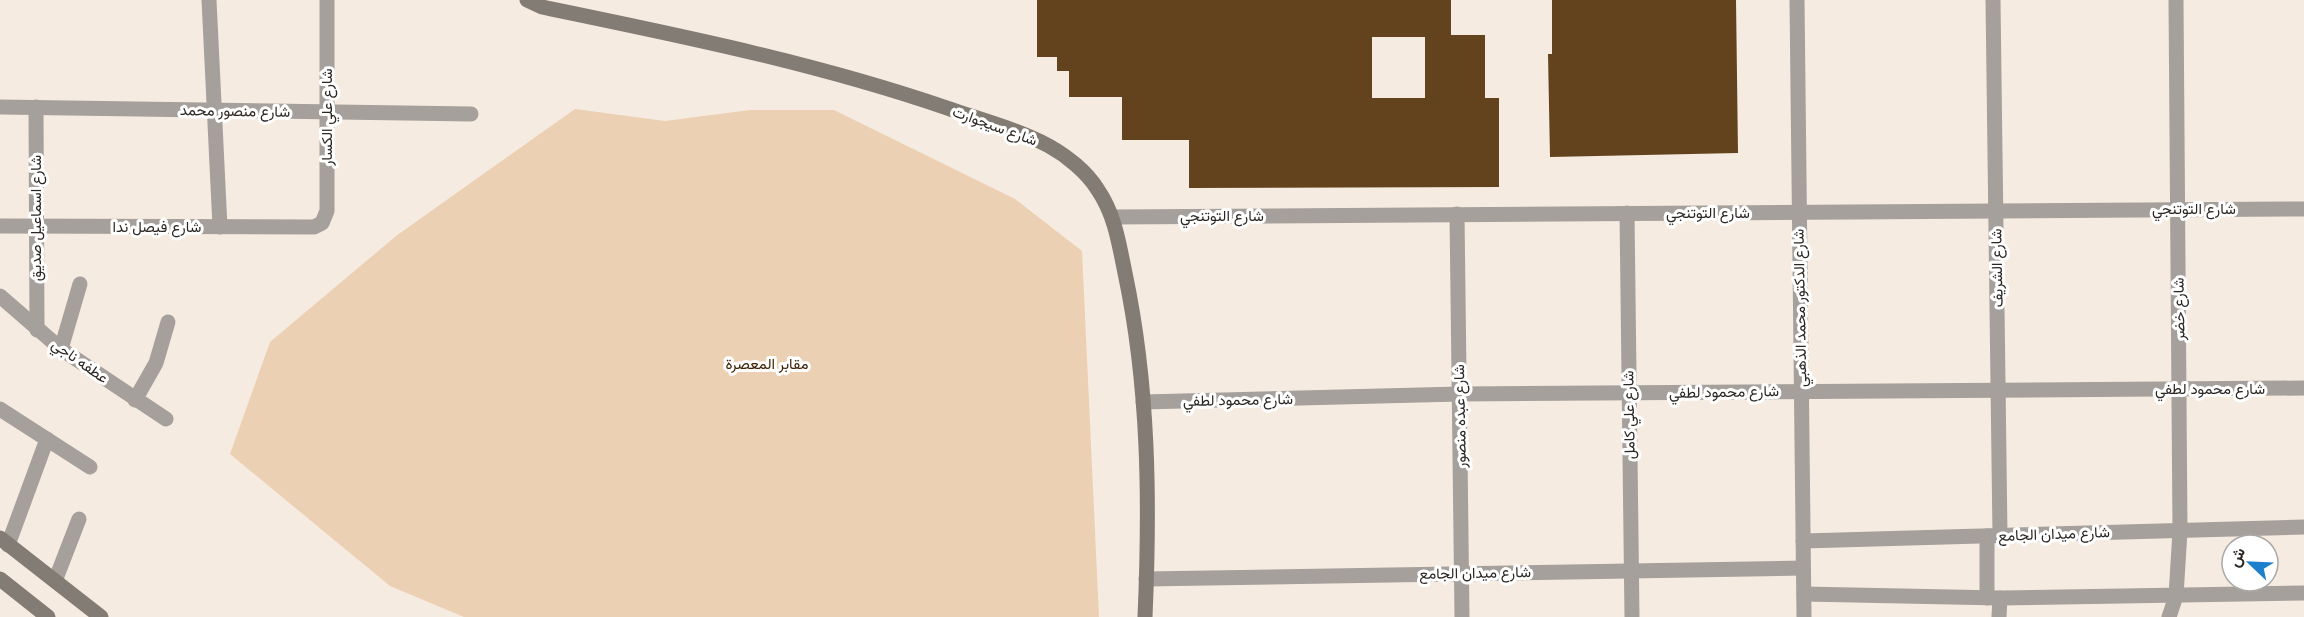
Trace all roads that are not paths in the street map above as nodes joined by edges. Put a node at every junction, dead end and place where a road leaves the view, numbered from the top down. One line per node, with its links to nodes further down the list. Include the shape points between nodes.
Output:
1 (209, 0): 9 (street)
2 (327, 0): 10 (street, شارع علي الكسار)
3 (527, 0): 18 (street, شارع سيجوارت, via 542,7 808,67 909,95 1020,133 1076,165 1098,188)
4 (1797, 0): 15 (street, شارع الدكتور محمد الذهبي)
5 (1993, 0): 14 (street, شارع الشريف)
6 (2176, 0): 12 (street, شارع خضر)
7 (0, 106): 8 (street, شارع منصور محمد)
8 (36, 107): 9 (street, شارع منصور محمد); 20 (street, شارع اسماعيل صديق)
9 (214, 111): 10 (street, شارع منصور محمد); 21 (street)
10 (327, 112): 11 (street, شارع منصور محمد); 22 (street, شارع علي الكسار, via 327,215)
11 (471, 114)
12 (2178, 209): 13 (street, شارع التوتنجي); 14 (street, شارع التوتنجي); 29 (street, شارع خضر)
13 (2304, 209)
14 (1996, 211): 15 (street, شارع التوتنجي); 30 (street, شارع الشريف)
15 (1799, 212): 16 (street, شارع التوتنجي); 31 (street, شارع الدكتور محمد الذهبي)
16 (1627, 213): 17 (street, شارع التوتنجي); 32 (street, شارع علي كامل)
17 (1457, 214): 18 (street, شارع التوتنجي); 33 (street, شارع عبده منصور)
18 (1113, 217): 35 (street, شارع سيجوارت, via 1132,308)
19 (0, 226): 20 (street, شارع فيصل ندا)
20 (36, 226): 21 (street, شارع فيصل ندا); 26 (street, شارع اسماعيل صديق)
21 (220, 227): 22 (street, شارع فيصل ندا)
22 (314, 227)
23 (80, 284): 27 (street)
24 (0, 296): 26 (street, عطفه ناجي)
25 (168, 322): 34 (street, via 156,363)
26 (37, 330): 27 (street, عطفه ناجي)
27 (61, 349): 34 (street, عطفه ناجي)
28 (2304, 388): 29 (street, شارع محمود لطفي)
29 (2180, 389): 30 (street, شارع محمود لطفي); 42 (street, شارع خضر)
30 (1998, 390): 31 (street, شارع محمود لطفي); 43 (street, شارع الشريف)
31 (1801, 392): 32 (street, شارع محمود لطفي); 45 (street, شارع الدكتور محمد الذهبي)
32 (1629, 393): 33 (street, شارع محمود لطفي); 47 (street, شارع علي كامل)
33 (1460, 394): 35 (street, شارع محمود لطفي); 48 (street, شارع عبده منصور)
34 (135, 400): 37 (street, عطفه ناجي)
35 (1143, 402): 50 (street, شارع سيجوارت, via 1147,460)
36 (0, 409): 38 (street)
37 (166, 419)
38 (47, 439): 39 (street); 44 (street)
39 (90, 467)
40 (79, 519): 51 (street)
41 (2304, 527): 42 (street, شارع ميدان الجامع)
42 (2180, 531): 43 (street, شارع ميدان الجامع); 54 (street, شارع خضر)
43 (1994, 536): 45 (street, شارع ميدان الجامع); 55 (street, شارع الشريف)
44 (4, 542): 51 (street)
45 (1803, 542): 46 (street, شارع الدكتور محمد الذهبي)
46 (1803, 568): 47 (street, شارع ميدان الجامع); 53 (street, شارع الدكتور محمد الذهبي)
47 (1631, 571): 48 (street, شارع ميدان الجامع); 60 (street, شارع علي كامل)
48 (1462, 574): 50 (street, شارع ميدان الجامع); 59 (street, شارع عبده منصور)
49 (0, 579): 56 (street)
50 (1146, 579): 58 (street, شارع سيجوارت)
51 (55, 581): 57 (street)
52 (2304, 593): 54 (street)
53 (1803, 594): 55 (street); 61 (street, شارع الدكتور محمد الذهبي)
54 (2176, 596): 55 (street); 63 (street, شارع خضر)
55 (1993, 598): 62 (street)
56 (48, 617)
57 (101, 617)
58 (1145, 617)
59 (1462, 617)
60 (1632, 617)
61 (1804, 617)
62 (1999, 617)
63 (2169, 617)

